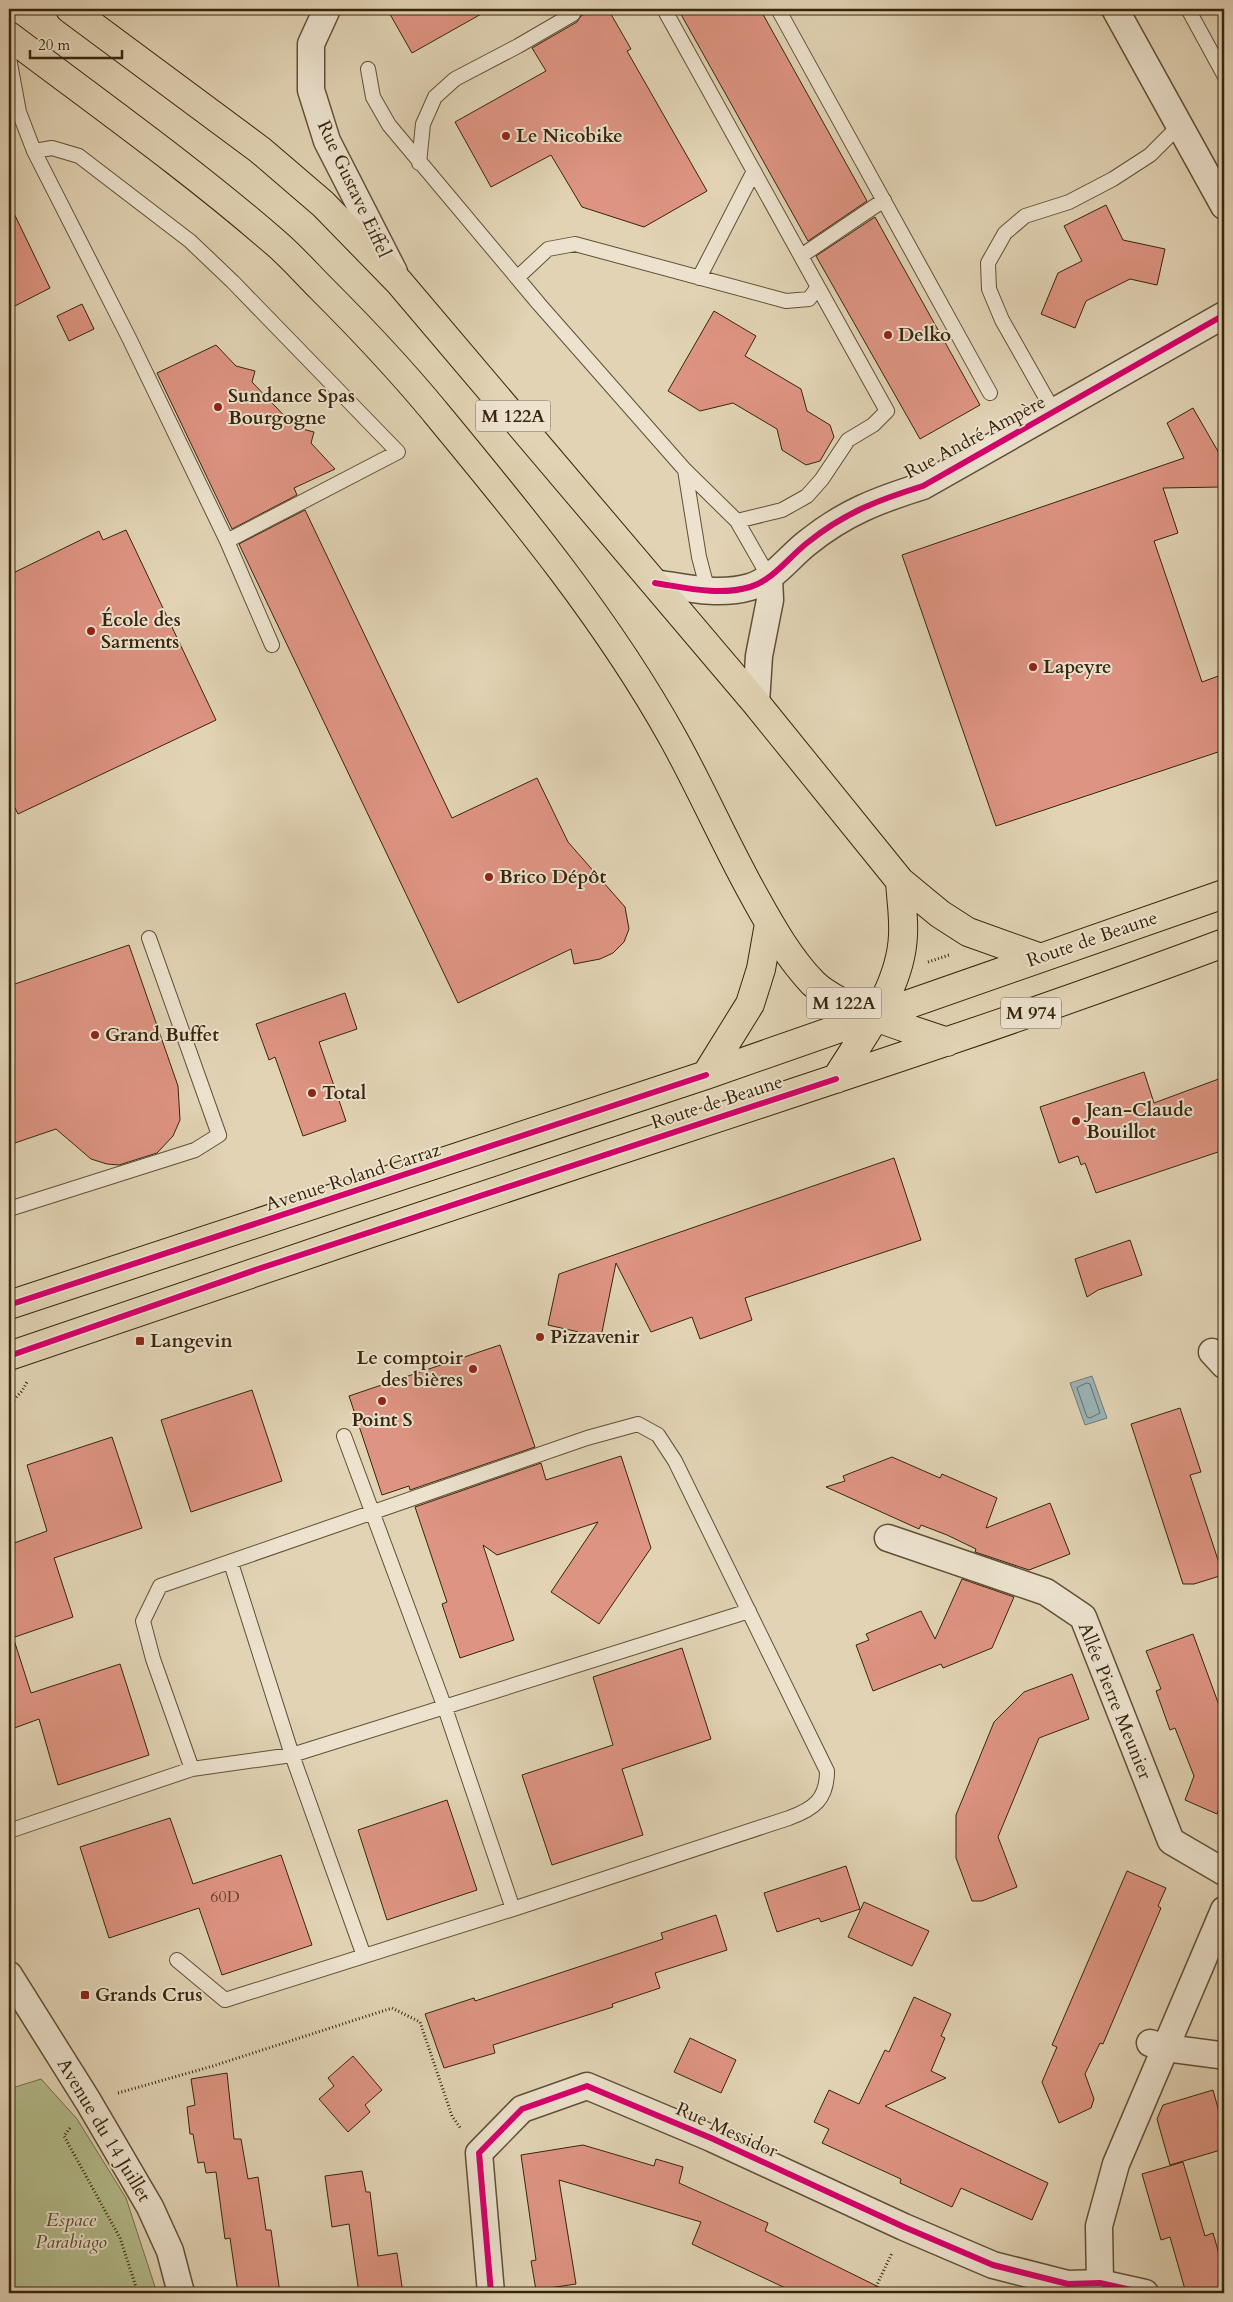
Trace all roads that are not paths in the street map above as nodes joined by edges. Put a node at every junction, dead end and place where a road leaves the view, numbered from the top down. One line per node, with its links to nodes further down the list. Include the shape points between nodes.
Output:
1 (70, 9): 21 (main road, M 122A, via 260,150 322,204)
2 (327, 9): 21 (street, Rue Gustave Eiffel, via 311,44 311,90 327,141)
3 (570, 9): 14 (lane, via 573,14 454,78 435,97 423,124)
4 (664, 9): 15 (lane)
5 (778, 9): 16 (lane)
6 (1114, 9): 12 (street)
7 (1188, 9): 11 (lane)
8 (9, 36): 36 (main road, M 122A, via 215,192 279,246 364,331 430,405 568,580 630,666 674,739)
9 (9, 58): 13 (lane, via 20,112)
10 (368, 69): 14 (lane, via 373,97 389,125)
11 (1224, 75)
12 (1180, 125): 17 (street); 25 (lane, via 1150,155 1113,179 1069,202 1025,216 1005,233 988,263 989,289 1002,320)
13 (34, 151): 28 (lane); 28 (lane, via 52,148 79,156 190,241 398,452)
14 (419, 162): 19 (lane)
15 (754, 171): 18 (lane); 20 (lane)
16 (884, 200): 18 (lane); 24 (lane)
17 (1224, 206)
18 (801, 256): 22 (lane)
19 (517, 278): 20 (lane, via 548,249 574,244); 26 (lane)
20 (699, 278): 22 (lane, via 786,301 809,299)
21 (399, 282): 30 (main road, M 122A)
22 (818, 286): 27 (lane, via 887,411 873,425 848,440 822,480 807,496 782,510)
23 (1224, 315): 25 (street, Rue André Ampère)
24 (990, 393)
25 (1054, 412): 29 (street, Rue André Ampère, via 923,486 858,509 808,542)
26 (685, 470): 27 (lane); 31 (lane)
27 (737, 521): 29 (lane)
28 (227, 541): 32 (lane)
29 (769, 577): 31 (street, Rue André Ampère, via 751,586 726,592); 33 (street, via 770,600 758,656)
30 (655, 583): 31 (street, Rue André Ampère); 33 (main road, M 122A)
31 (708, 591)
32 (272, 646)
33 (756, 704): 34 (main road, M 122A)
34 (900, 881): 39 (main road, M 122A, via 968,932); 40 (main road, M 122A, via 903,935 896,972)
35 (1224, 894): 39 (main road, Route de Beaune / M 974)
36 (769, 924): 40 (main road, M 122A, via 791,957 818,987 848,1006); 42 (main road, via 761,969 750,1004)
37 (149, 938): 44 (lane, via 219,1135 195,1150)
38 (1224, 943): 41 (main road, Route de Beaune / M 974)
39 (1038, 957): 40 (main road, Route de Beaune / M 974)
40 (875, 1015): 41 (main road, M 122A); 42 (main road, Route de Beaune / M 974); 43 (main road, M 122A)
41 (948, 1042): 43 (main road, Route de Beaune / M 974)
42 (706, 1075): 45 (main road, Avenue Roland Carraz)
43 (836, 1079): 46 (main road, Route de Beaune / M 974, via 261,1268)
44 (9, 1209)
45 (9, 1306)
46 (9, 1356)
47 (344, 1436): 48 (lane)
48 (372, 1513): 50 (lane); 51 (lane, via 587,1438 638,1424 658,1435 675,1461); 52 (lane)
49 (888, 1538): 56 (street, Allée Pierre Meunier, via 1046,1592 1083,1617 1171,1841)
50 (231, 1563): 53 (lane); 54 (lane, via 160,1586 142,1621)
51 (749, 1611): 52 (lane); 57 (lane, via 827,1771 827,1787 818,1802 806,1812 789,1818)
52 (445, 1708): 53 (lane); 57 (lane)
53 (292, 1755): 54 (lane); 59 (lane)
54 (192, 1769): 55 (lane)
55 (9, 1831)
56 (1224, 1872)
57 (513, 1909): 59 (lane)
58 (1224, 1910): 62 (street)
59 (364, 1956): 60 (lane, via 225,2000)
60 (176, 1960)
61 (9, 1975): 65 (street, Avenue du 14 Juillet, via 150,2207 170,2251)
62 (1158, 2045): 63 (street); 64 (street, via 1116,2164 1099,2226)
63 (1224, 2054)
64 (1102, 2288): 66 (street, Rue Messidor, via 1068,2284 993,2265 587,2086 522,2109 479,2153); 67 (street, Rue Messidor)
65 (181, 2293)
66 (491, 2293)
67 (1145, 2293)

